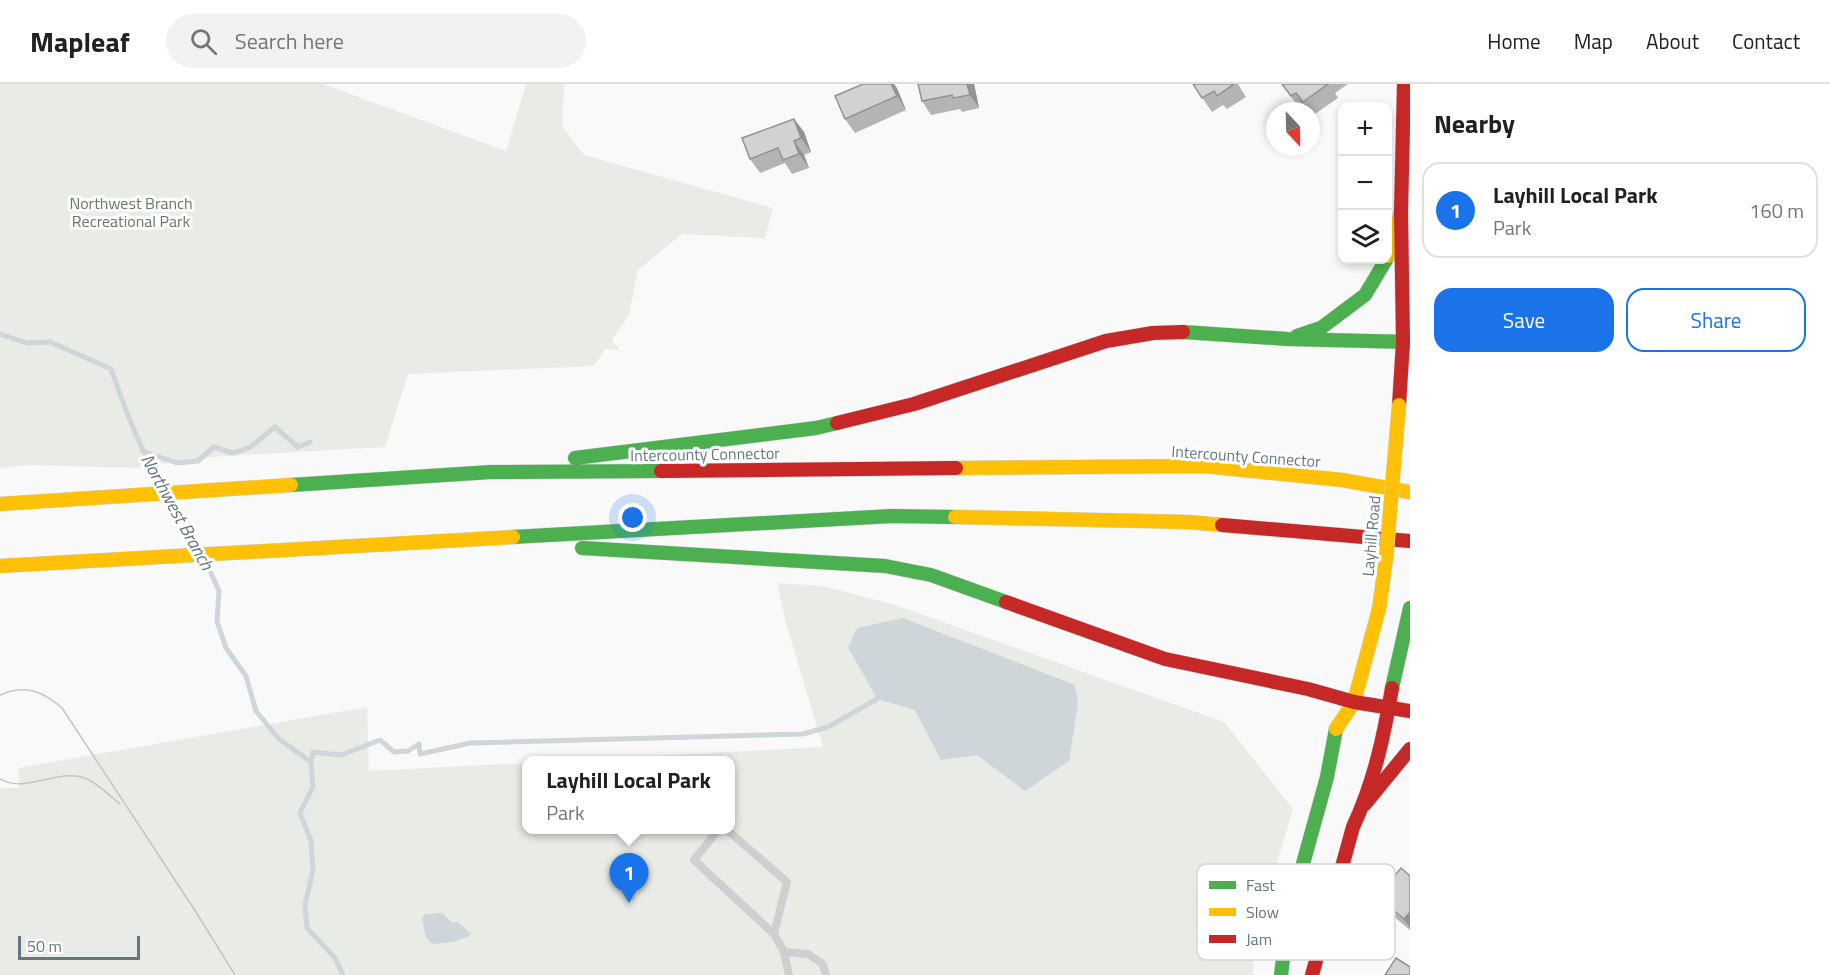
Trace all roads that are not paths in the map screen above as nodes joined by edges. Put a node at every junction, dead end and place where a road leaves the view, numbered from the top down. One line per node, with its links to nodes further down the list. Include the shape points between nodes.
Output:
1 (1404, 84): 2 (main road, Layhill Road)
2 (1401, 212): 3 (main road); 6 (main road, Layhill Road)
3 (1392, 241)
4 (1383, 264): 5 (main road, via 1365,295 1344,312 1321,328)
5 (1287, 339): 6 (main road); 7 (main road, via 1194,331 1153,333 1106,341 914,404 816,428)
6 (1406, 342): 14 (main road, Layhill Road, bridge, via 1379,609)
7 (491, 472): 8 (main road, Intercounty Connector, via 1204,466 1342,480); 9 (main road, Intercounty Connector)
8 (1410, 492)
9 (0, 504)
10 (458, 541): 11 (main road, via 891,516 1188,522); 12 (main road); 14 (main road, via 885,566 931,575 1165,659)
11 (1410, 541)
12 (0, 566)
13 (1409, 612): 15 (main road)
14 (1354, 702): 15 (main road); 21 (main road, Layhill Road, via 1338,725)
15 (1390, 708): 16 (main road); 18 (main road)
16 (1410, 711)
17 (1410, 749): 18 (main road)
18 (1365, 804): 22 (main road, via 1353,827)
19 (715, 834): 23 (lane, via 694,860)
20 (732, 834): 23 (lane, via 787,882)
21 (1303, 864)
22 (1343, 864)
23 (774, 934): 24 (lane)
24 (784, 952): 27 (lane); 28 (lane, via 808,954 823,964)
25 (1283, 960): 29 (main road, Layhill Road)
26 (1316, 960): 30 (main road)
27 (789, 975)
28 (826, 975)
29 (1281, 975)
30 (1312, 975)

